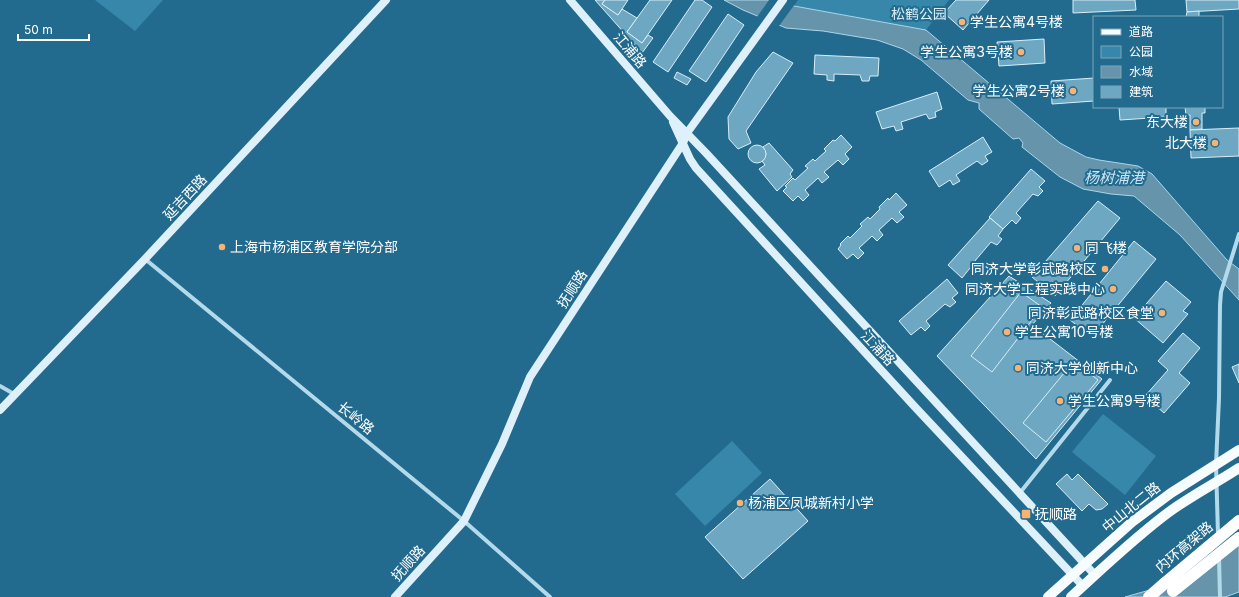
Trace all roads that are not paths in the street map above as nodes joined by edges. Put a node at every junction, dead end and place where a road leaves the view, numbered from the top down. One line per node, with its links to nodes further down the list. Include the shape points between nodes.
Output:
1 (386, 0): 8 (main road, 延吉西路)
2 (570, 0): 4 (main road, 江浦路)
3 (783, 0): 5 (main road, 抚顺路)
4 (670, 116): 5 (main road, 江浦路); 6 (main road, 江浦路)
5 (687, 133): 6 (main road, 抚顺路); 21 (main road, 江浦路)
6 (683, 143): 18 (main road, 抚顺路, via 530,377 502,444); 22 (main road, 江浦路, via 701,174 915,408)
7 (1239, 234): 14 (street, via 1221,292)
8 (145, 259): 11 (main road, 延吉西路); 18 (street, 长岭路)
9 (1110, 380): 17 (street)
10 (0, 386): 11 (street)
11 (14, 394): 12 (main road, 延吉西路)
12 (0, 410)
13 (1239, 450): 14 (main road, 中山北二路)
14 (1216, 465): 16 (street); 21 (main road, 中山北二路, via 1171,493 1132,522)
15 (1239, 468): 16 (main road, 中山北二路)
16 (1216, 482): 23 (main road, 中山北二路, via 1168,513); 31 (street)
17 (1019, 494)
18 (464, 521): 25 (main road, 抚顺路); 26 (street, 长岭路)
19 (1239, 521): 29 (highway, 内环高架路, bridge)
20 (1239, 538): 30 (highway, 内环高架路, bridge)
21 (1084, 564): 22 (main road, 中山北二路); 23 (main road, 江浦路)
22 (1072, 574): 24 (main road, 江浦路); 27 (main road, 中山北二路)
23 (1095, 575): 24 (main road, 中山北二路)
24 (1083, 586): 28 (main road, 中山北二路)
25 (395, 597)
26 (550, 597)
27 (1048, 597)
28 (1071, 597)
29 (1149, 597)
30 (1167, 597)
31 (1220, 597)

